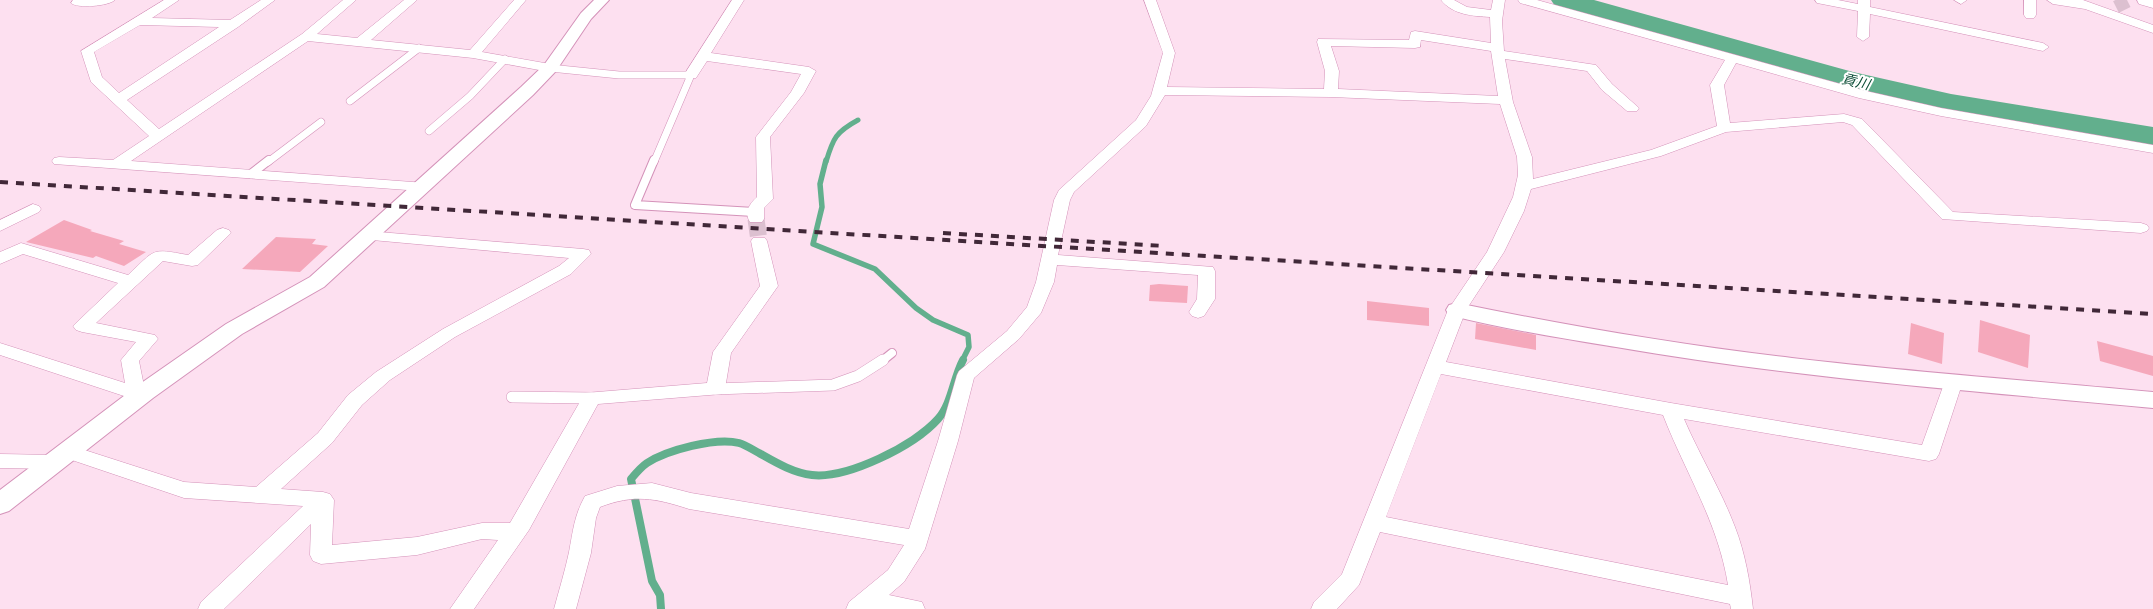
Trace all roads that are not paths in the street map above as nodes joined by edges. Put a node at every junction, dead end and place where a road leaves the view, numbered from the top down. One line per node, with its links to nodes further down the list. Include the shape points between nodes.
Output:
1 (109, 0): 18 (street)
2 (173, 0): 24 (street)
3 (270, 0): 25 (street)
4 (350, 0): 27 (street)
5 (411, 0): 29 (street)
6 (520, 0): 33 (street)
7 (602, 0): 37 (street, via 586,16)
8 (738, 0): 34 (street)
9 (1150, 0): 39 (street, via 1169,53)
10 (1447, 0): 20 (street, via 1464,12)
11 (1524, 0): 35 (street)
12 (1821, 0): 19 (street)
13 (2030, 0): 23 (street)
14 (2053, 0): 22 (street)
15 (2072, 0): 22 (street)
16 (2146, 0): 17 (highway)
17 (2153, 2)
18 (77, 3)
19 (1864, 4): 28 (street); 30 (street)
20 (1498, 7): 32 (street)
21 (2116, 7): 22 (street)
22 (2098, 9): 26 (street)
23 (2030, 15)
24 (140, 21): 25 (street); 42 (street, via 87,51 96,78)
25 (234, 24): 42 (street)
26 (2153, 29)
27 (306, 36): 29 (street); 50 (street)
28 (1863, 37)
29 (360, 42): 31 (street)
30 (2043, 46)
31 (419, 48): 33 (street); 44 (lane)
32 (1499, 51): 41 (street, via 1415,35 1415,44 1323,42 1332,71); 43 (street); 45 (street, via 1591,68)
33 (473, 54): 36 (street)
34 (702, 56): 38 (street); 58 (street, via 809,71 797,93 763,137 765,199 757,206)
35 (1733, 58): 40 (street); 48 (street, via 1716,85)
36 (504, 59): 37 (street); 49 (lane, via 470,96)
37 (550, 68): 38 (lane, via 619,75); 55 (street)
38 (691, 75): 58 (lane, via 635,205)
39 (1160, 91): 41 (street); 65 (street, via 1141,123 1068,190 1062,200)
40 (1854, 92): 46 (street); 51 (street, via 1941,112)
41 (1331, 93): 43 (street)
42 (118, 100): 50 (street)
43 (1506, 100): 56 (street, via 1523,151)
44 (350, 101)
45 (1632, 108)
46 (1844, 118): 48 (street); 60 (street, via 1857,122 1948,216)
47 (321, 122): 54 (lane)
48 (1724, 128): 56 (street, via 1656,152)
49 (429, 131)
50 (159, 137): 53 (street)
51 (2153, 149)
52 (59, 161): 53 (street)
53 (116, 165): 54 (street)
54 (251, 174): 55 (street)
55 (421, 186): 62 (street)
56 (1524, 186): 67 (street, via 1519,206 1487,266 1462,298)
57 (33, 209): 59 (street)
58 (755, 216)
59 (0, 226)
60 (2141, 228)
61 (223, 233): 66 (street, via 192,261 158,255)
62 (367, 236): 74 (street, via 317,282 234,329); 81 (street, via 583,254 565,270 449,333 383,376 355,400 325,438)
63 (759, 241): 73 (street, via 769,286 722,352)
64 (0, 259): 66 (street, via 21,248)
65 (1049, 259): 68 (street, via 1207,271 1206,299); 86 (street, via 1035,309 1013,334 966,375)
66 (130, 281): 74 (street, via 82,326 149,339 130,360)
67 (1457, 310): 71 (street); 72 (street, via 1551,330 1740,359)
68 (1198, 312)
69 (0, 348): 74 (street)
70 (892, 353): 73 (lane, via 873,370 833,385)
71 (1434, 366): 78 (street); 84 (street)
72 (1954, 382): 77 (street); 78 (street, via 1929,454)
73 (715, 389): 76 (street)
74 (140, 392): 79 (street)
75 (512, 397): 76 (lane)
76 (592, 398): 85 (street)
77 (2153, 400)
78 (1671, 410): 87 (street, via 1724,526)
79 (62, 457): 80 (street); 81 (street, via 184,490); 83 (street)
80 (0, 461)
81 (261, 495): 82 (street)
82 (323, 500): 85 (street, via 321,555 417,546 482,531); 89 (street)
83 (0, 504)
84 (1372, 522): 87 (street); 93 (street, via 1351,579)
85 (515, 532): 90 (street)
86 (917, 539): 88 (street, via 896,576); 91 (street, via 689,501 672,494 630,490 592,502 585,518)
87 (1741, 603)
88 (861, 605): 92 (street)
89 (209, 609)
90 (461, 609)
91 (565, 609)
92 (914, 609)
93 (1322, 609)

